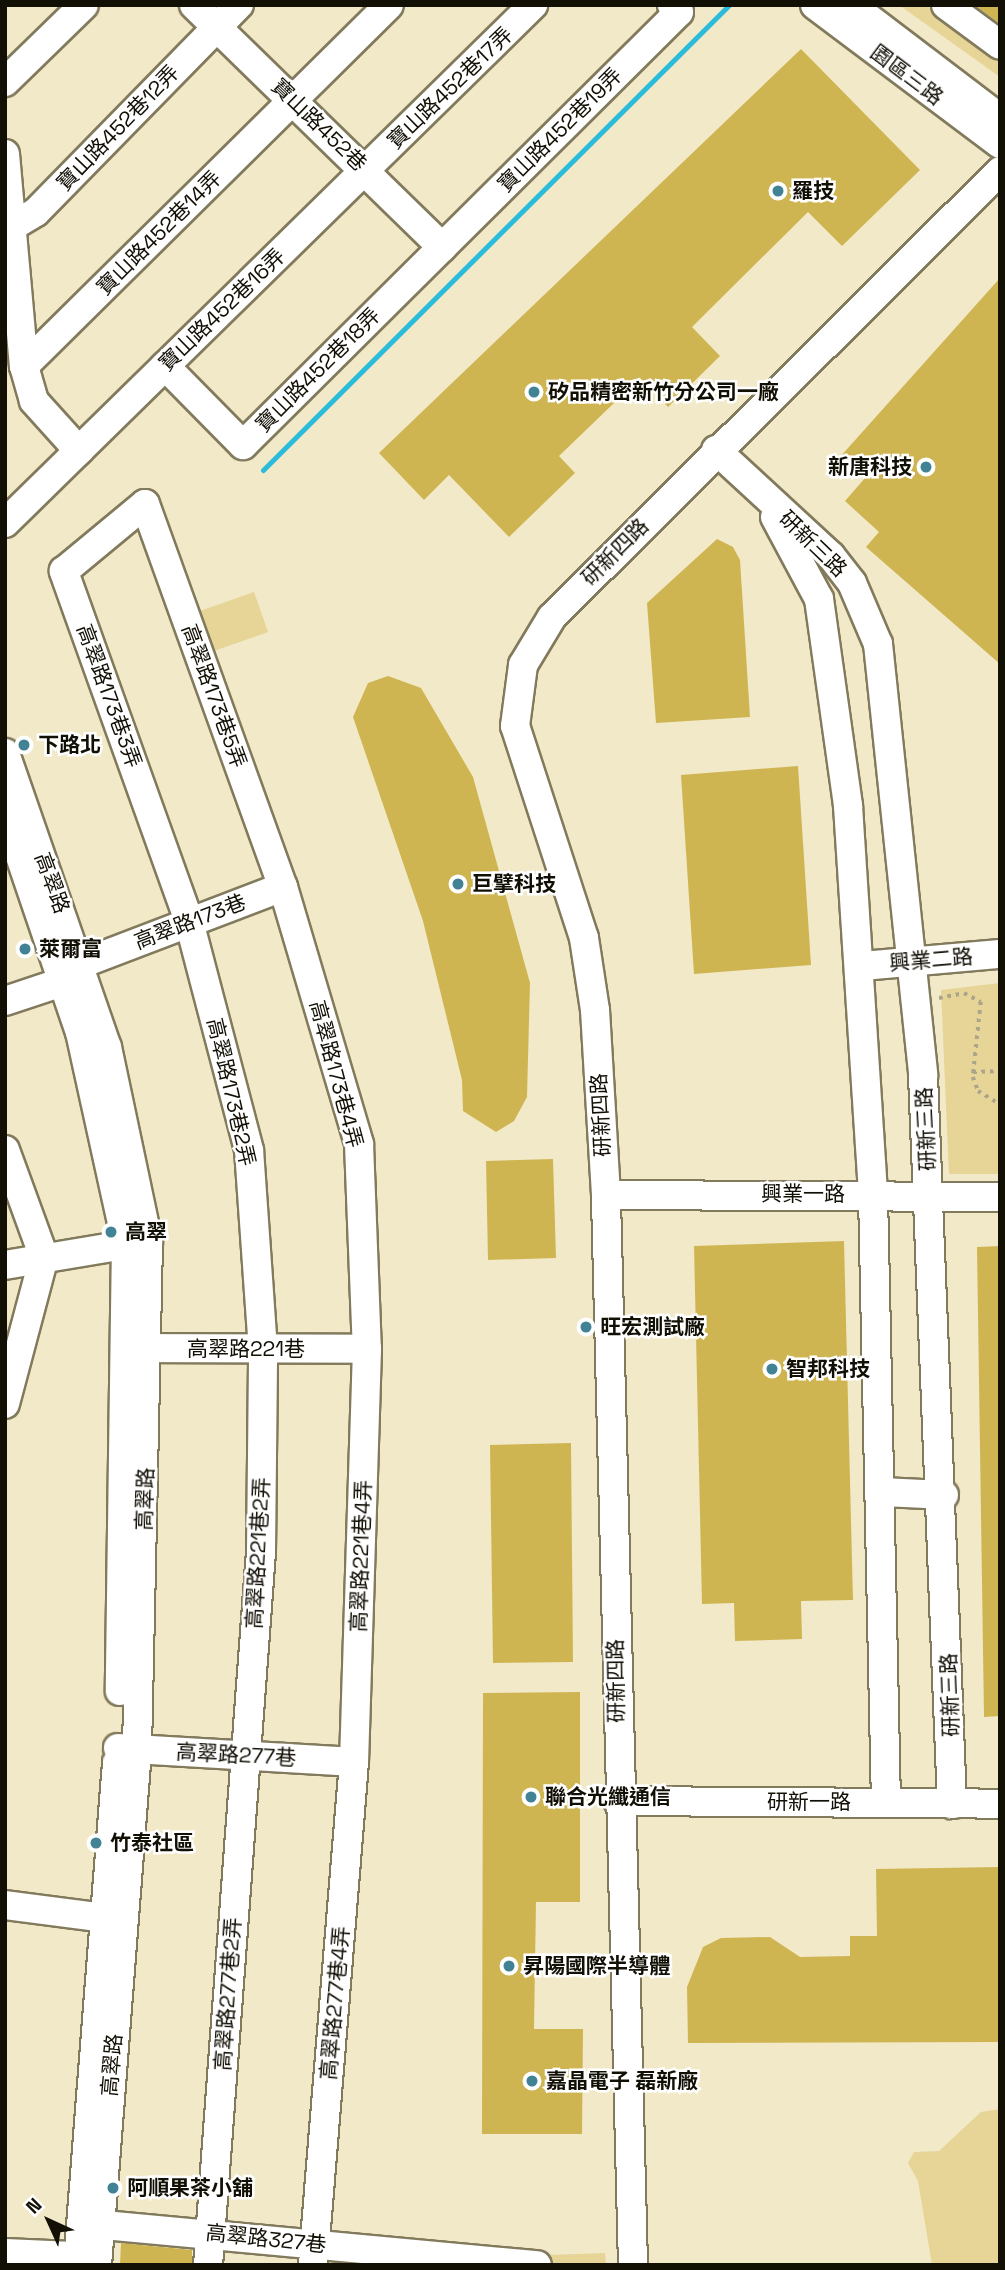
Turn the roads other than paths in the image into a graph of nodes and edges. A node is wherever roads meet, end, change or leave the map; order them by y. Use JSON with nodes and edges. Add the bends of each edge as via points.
{"nodes":[{"id":1,"x":84,"y":5,"type":"edge"},
{"id":2,"x":194,"y":5,"type":"edge"},
{"id":3,"x":239,"y":5,"type":"edge"},
{"id":4,"x":389,"y":5,"type":"edge"},
{"id":5,"x":534,"y":5,"type":"edge"},
{"id":6,"x":815,"y":5,"type":"edge"},
{"id":7,"x":851,"y":5,"type":"edge"},
{"id":8,"x":946,"y":5,"type":"edge"},
{"id":9,"x":676,"y":9,"type":"edge"},
{"id":10,"x":217,"y":28,"type":"junction"},
{"id":11,"x":1000,"y":44,"type":"edge"},
{"id":12,"x":5,"y":82,"type":"edge"},
{"id":13,"x":294,"y":99,"type":"junction"},
{"id":14,"x":1000,"y":118,"type":"edge"},
{"id":15,"x":1000,"y":144,"type":"edge"},
{"id":16,"x":5,"y":154,"type":"edge"},
{"id":17,"x":366,"y":170,"type":"junction"},
{"id":18,"x":1000,"y":171,"type":"edge"},
{"id":19,"x":16,"y":224,"type":"junction"},
{"id":20,"x":442,"y":247,"type":"junction"},
{"id":21,"x":23,"y":366,"type":"junction"},
{"id":22,"x":165,"y":366,"type":"junction"},
{"id":23,"x":716,"y":450,"type":"junction"},
{"id":24,"x":79,"y":451,"type":"junction"},
{"id":25,"x":764,"y":499,"type":"junction"},
{"id":26,"x":145,"y":504,"type":"joint"},
{"id":27,"x":5,"y":523,"type":"edge"},
{"id":28,"x":5,"y":754,"type":"edge"},
{"id":29,"x":5,"y":812,"type":"edge"},
{"id":30,"x":283,"y":887,"type":"junction"},
{"id":31,"x":189,"y":920,"type":"junction"},
{"id":32,"x":1000,"y":954,"type":"edge"},
{"id":33,"x":915,"y":960,"type":"junction"},
{"id":34,"x":862,"y":966,"type":"junction"},
{"id":35,"x":73,"y":973,"type":"junction"},
{"id":36,"x":5,"y":1001,"type":"edge"},
{"id":37,"x":5,"y":1150,"type":"edge"},
{"id":38,"x":873,"y":1194,"type":"junction"},
{"id":39,"x":606,"y":1195,"type":"junction"},
{"id":40,"x":930,"y":1195,"type":"junction"},
{"id":41,"x":1000,"y":1197,"type":"edge"},
{"id":42,"x":137,"y":1242,"type":"junction"},
{"id":43,"x":44,"y":1257,"type":"junction"},
{"id":44,"x":5,"y":1265,"type":"edge"},
{"id":45,"x":138,"y":1348,"type":"junction"},
{"id":46,"x":367,"y":1349,"type":"junction"},
{"id":47,"x":263,"y":1350,"type":"junction"},
{"id":48,"x":5,"y":1404,"type":"edge"},
{"id":49,"x":881,"y":1492,"type":"junction"},
{"id":50,"x":944,"y":1495,"type":"junction"},
{"id":51,"x":128,"y":1749,"type":"junction"},
{"id":52,"x":246,"y":1755,"type":"junction"},
{"id":53,"x":355,"y":1762,"type":"junction"},
{"id":54,"x":618,"y":1801,"type":"junction"},
{"id":55,"x":886,"y":1802,"type":"junction"},
{"id":56,"x":953,"y":1804,"type":"junction"},
{"id":57,"x":1000,"y":1804,"type":"edge"},
{"id":58,"x":5,"y":1905,"type":"edge"},
{"id":59,"x":113,"y":1920,"type":"junction"},
{"id":60,"x":89,"y":2223,"type":"junction"},
{"id":61,"x":211,"y":2234,"type":"junction"},
{"id":62,"x":5,"y":2253,"type":"edge"},
{"id":63,"x":314,"y":2254,"type":"edge"},
{"id":64,"x":88,"y":2260,"type":"edge"},
{"id":65,"x":428,"y":2260,"type":"edge"},
{"id":66,"x":537,"y":2263,"type":"edge"},
{"id":67,"x":208,"y":2265,"type":"edge"},
{"id":68,"x":633,"y":2265,"type":"edge"}],
"edges":[{"from":1,"to":12,"type":"street"},
{"from":2,"to":10,"type":"street","name":"寶山路452巷"},
{"from":3,"to":10,"type":"street","name":"寶山路452巷12弄"},
{"from":4,"to":13,"type":"street","name":"寶山路452巷14弄"},
{"from":5,"to":17,"type":"street","name":"寶山路452巷17弄"},
{"from":6,"to":15,"type":"street","name":"園區三路"},
{"from":7,"to":14,"type":"street","name":"園區三路"},
{"from":8,"to":11,"type":"street"},
{"from":9,"to":20,"type":"street","name":"寶山路452巷19弄"},
{"from":10,"to":13,"type":"street","name":"寶山路452巷"},
{"from":10,"to":19,"type":"street","name":"寶山路452巷12弄","via":[[36,212]]},
{"from":13,"to":17,"type":"street","name":"寶山路452巷"},
{"from":13,"to":21,"type":"street","name":"寶山路452巷14弄"},
{"from":16,"to":19,"type":"street"},
{"from":17,"to":20,"type":"street","name":"寶山路452巷"},
{"from":17,"to":22,"type":"street","name":"寶山路452巷16弄"},
{"from":18,"to":23,"type":"street","name":"研新四路"},
{"from":19,"to":21,"type":"street"},
{"from":20,"to":22,"type":"street","name":"寶山路452巷18弄","via":[[243,445]]},
{"from":21,"to":24,"type":"street","via":[[34,401]]},
{"from":22,"to":24,"type":"street","name":"寶山路452巷16弄"},
{"from":23,"to":25,"type":"street","name":"研新三路"},
{"from":23,"to":39,"type":"street","name":"研新四路","via":[[552,617],[523,665],[514,726],[584,938]]},
{"from":24,"to":27,"type":"street","name":"寶山路452巷16弄"},
{"from":25,"to":33,"type":"street","name":"研新三路","via":[[803,529],[852,583],[878,644]]},
{"from":25,"to":34,"type":"street","name":"研新三路","via":[[819,599],[848,806]]},
{"from":26,"to":30,"type":"street","name":"高翠路173巷5弄"},
{"from":26,"to":31,"type":"street","name":"高翠路173巷3弄","via":[[64,571]]},
{"from":28,"to":35,"type":"street","name":"高翠路"},
{"from":29,"to":35,"type":"street","name":"高翠路"},
{"from":30,"to":31,"type":"street","name":"高翠路173巷"},
{"from":30,"to":46,"type":"street","name":"高翠路173巷4弄","via":[[359,1144]]},
{"from":31,"to":35,"type":"street","name":"高翠路173巷"},
{"from":31,"to":47,"type":"street","name":"高翠路173巷2弄","via":[[249,1150]]},
{"from":32,"to":33,"type":"street","name":"興業二路"},
{"from":33,"to":34,"type":"street","name":"興業二路"},
{"from":33,"to":40,"type":"street","name":"研新三路"},
{"from":34,"to":38,"type":"street","name":"研新三路"},
{"from":35,"to":36,"type":"street","name":"高翠路173巷"},
{"from":35,"to":42,"type":"street","name":"高翠路","via":[[112,1154]]},
{"from":37,"to":43,"type":"street"},
{"from":38,"to":39,"type":"street","name":"興業一路"},
{"from":38,"to":40,"type":"street","name":"興業一路"},
{"from":38,"to":49,"type":"street","name":"研新三路","via":[[872,1337]]},
{"from":39,"to":54,"type":"street","name":"研新四路"},
{"from":40,"to":41,"type":"street","name":"興業一路"},
{"from":40,"to":50,"type":"street","name":"研新三路"},
{"from":42,"to":43,"type":"street"},
{"from":42,"to":45,"type":"street","name":"高翠路"},
{"from":43,"to":44,"type":"street"},
{"from":43,"to":48,"type":"street"},
{"from":45,"to":47,"type":"street","name":"高翠路221巷"},
{"from":45,"to":51,"type":"street","name":"高翠路"},
{"from":46,"to":47,"type":"street","name":"高翠路221巷"},
{"from":46,"to":53,"type":"street","name":"高翠路221巷4弄"},
{"from":47,"to":52,"type":"street","name":"高翠路221巷2弄","via":[[261,1552]]},
{"from":49,"to":50,"type":"street"},
{"from":49,"to":55,"type":"street","name":"研新三路"},
{"from":50,"to":56,"type":"street","name":"研新三路"},
{"from":51,"to":52,"type":"street","name":"高翠路277巷"},
{"from":51,"to":59,"type":"street","name":"高翠路"},
{"from":52,"to":53,"type":"street","name":"高翠路277巷"},
{"from":52,"to":61,"type":"street","name":"高翠路277巷2弄"},
{"from":53,"to":63,"type":"street","name":"高翠路277巷4弄"},
{"from":54,"to":55,"type":"street","name":"研新一路"},
{"from":54,"to":68,"type":"street","name":"研新四路"},
{"from":55,"to":56,"type":"street","name":"研新一路"},
{"from":56,"to":57,"type":"street","name":"研新一路"},
{"from":58,"to":59,"type":"street"},
{"from":59,"to":60,"type":"street","name":"高翠路"},
{"from":60,"to":61,"type":"street","name":"高翠路327巷"},
{"from":60,"to":64,"type":"street","name":"高翠路"},
{"from":61,"to":63,"type":"street","name":"高翠路327巷"},
{"from":61,"to":67,"type":"street","name":"高翠路277巷2弄"},
{"from":62,"to":64,"type":"street"},
{"from":63,"to":65,"type":"street","name":"高翠路327巷"},
{"from":65,"to":66,"type":"street","name":"高翠路327巷"}]}
